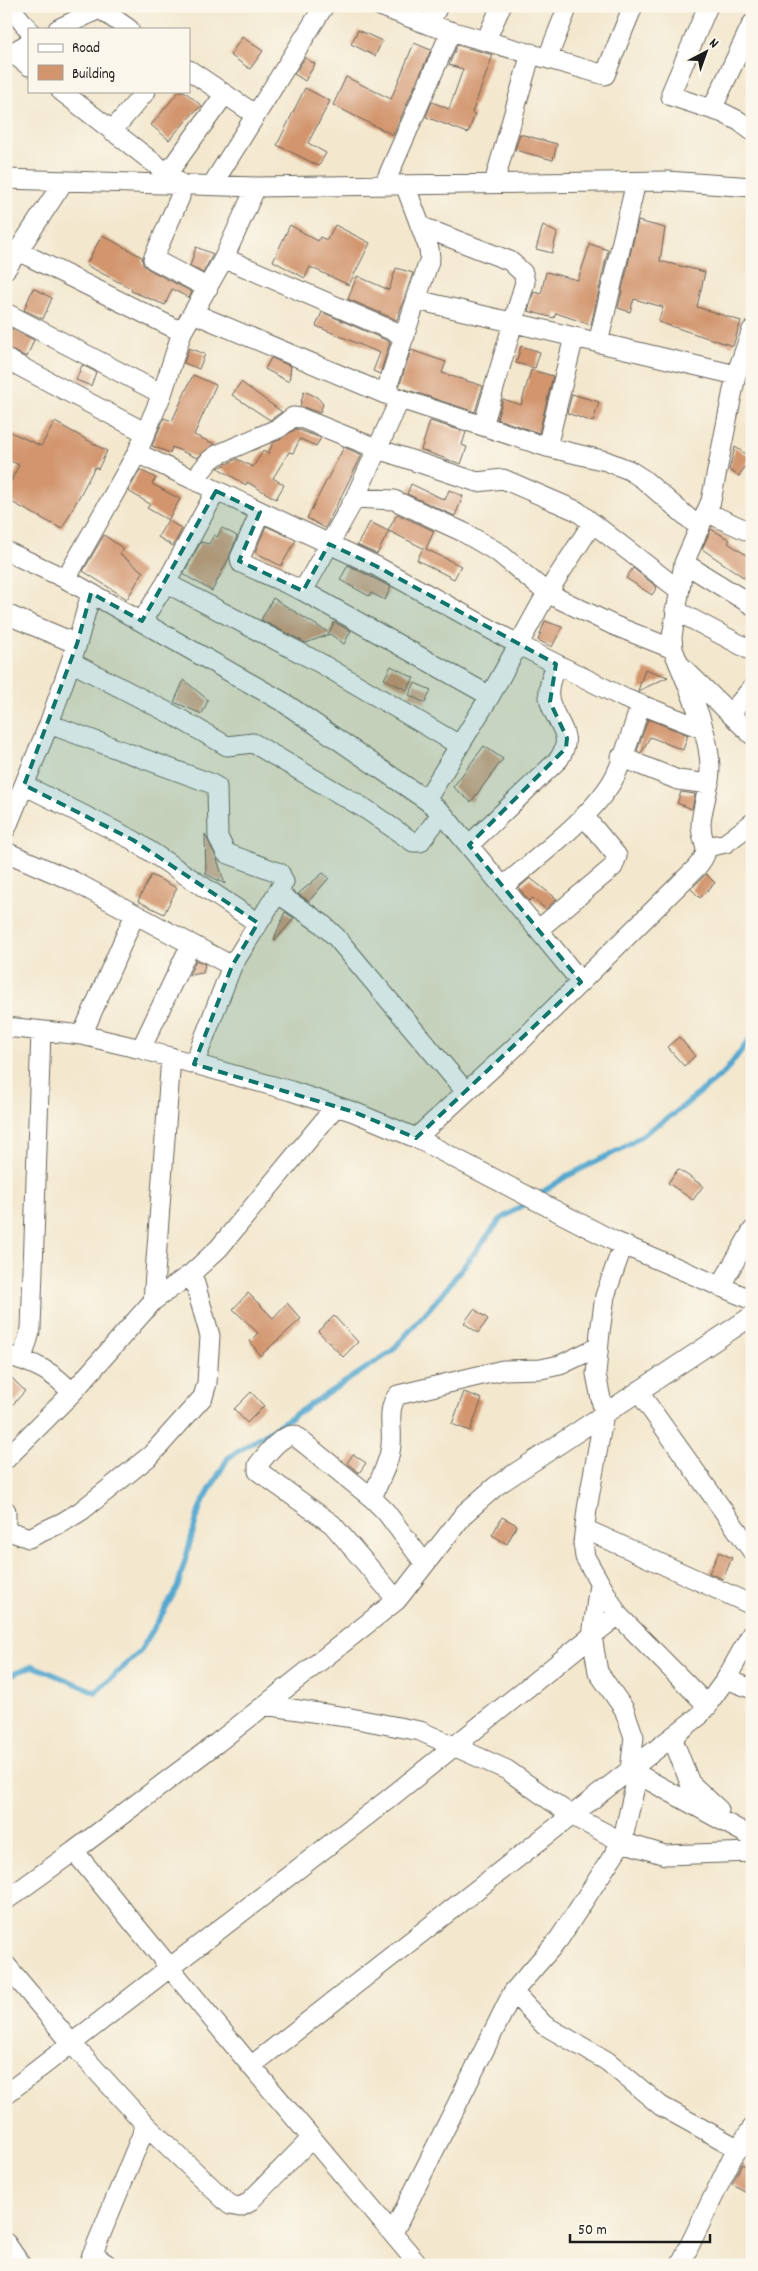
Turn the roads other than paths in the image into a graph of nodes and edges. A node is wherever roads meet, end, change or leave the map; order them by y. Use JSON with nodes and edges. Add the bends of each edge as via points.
{"nodes":[{"id":1,"x":9,"y":6,"type":"edge"},
{"id":2,"x":324,"y":6,"type":"edge"},
{"id":3,"x":380,"y":6,"type":"edge"},
{"id":4,"x":438,"y":6,"type":"edge"},
{"id":5,"x":501,"y":6,"type":"edge"},
{"id":6,"x":568,"y":6,"type":"edge"},
{"id":7,"x":633,"y":6,"type":"edge"},
{"id":8,"x":707,"y":7,"type":"edge"},
{"id":9,"x":94,"y":9,"type":"edge"},
{"id":10,"x":429,"y":25,"type":"junction"},
{"id":11,"x":60,"y":28,"type":"edge"},
{"id":12,"x":126,"y":28,"type":"edge"},
{"id":13,"x":28,"y":29,"type":"edge"},
{"id":14,"x":451,"y":31,"type":"junction"},
{"id":15,"x":750,"y":33,"type":"edge"},
{"id":16,"x":486,"y":40,"type":"junction"},
{"id":17,"x":28,"y":44,"type":"edge"},
{"id":18,"x":9,"y":54,"type":"edge"},
{"id":19,"x":539,"y":55,"type":"junction"},
{"id":20,"x":28,"y":65,"type":"edge"},
{"id":21,"x":190,"y":71,"type":"edge"},
{"id":22,"x":62,"y":92,"type":"edge"},
{"id":23,"x":145,"y":92,"type":"edge"},
{"id":24,"x":225,"y":94,"type":"junction"},
{"id":25,"x":712,"y":110,"type":"junction"},
{"id":26,"x":256,"y":115,"type":"junction"},
{"id":27,"x":112,"y":131,"type":"junction"},
{"id":28,"x":752,"y":132,"type":"edge"},
{"id":29,"x":6,"y":179,"type":"edge"},
{"id":30,"x":174,"y":179,"type":"junction"},
{"id":31,"x":64,"y":181,"type":"junction"},
{"id":32,"x":636,"y":182,"type":"junction"},
{"id":33,"x":494,"y":184,"type":"junction"},
{"id":34,"x":212,"y":185,"type":"junction"},
{"id":35,"x":384,"y":185,"type":"junction"},
{"id":36,"x":405,"y":185,"type":"junction"},
{"id":37,"x":256,"y":187,"type":"junction"},
{"id":38,"x":752,"y":187,"type":"edge"},
{"id":39,"x":420,"y":226,"type":"junction"},
{"id":40,"x":18,"y":251,"type":"junction"},
{"id":41,"x":224,"y":258,"type":"junction"},
{"id":42,"x":6,"y":269,"type":"edge"},
{"id":43,"x":208,"y":288,"type":"junction"},
{"id":44,"x":417,"y":300,"type":"junction"},
{"id":45,"x":6,"y":313,"type":"edge"},
{"id":46,"x":193,"y":313,"type":"junction"},
{"id":47,"x":513,"y":323,"type":"junction"},
{"id":48,"x":752,"y":330,"type":"edge"},
{"id":49,"x":182,"y":332,"type":"junction"},
{"id":50,"x":405,"y":336,"type":"junction"},
{"id":51,"x":574,"y":338,"type":"junction"},
{"id":52,"x":598,"y":343,"type":"junction"},
{"id":53,"x":6,"y":360,"type":"edge"},
{"id":54,"x":736,"y":375,"type":"junction"},
{"id":55,"x":162,"y":394,"type":"junction"},
{"id":56,"x":393,"y":397,"type":"junction"},
{"id":57,"x":483,"y":426,"type":"junction"},
{"id":58,"x":146,"y":433,"type":"junction"},
{"id":59,"x":547,"y":447,"type":"junction"},
{"id":60,"x":378,"y":448,"type":"junction"},
{"id":61,"x":137,"y":453,"type":"junction"},
{"id":62,"x":194,"y":480,"type":"junction"},
{"id":63,"x":216,"y":491,"type":"junction"},
{"id":64,"x":355,"y":498,"type":"junction"},
{"id":65,"x":260,"y":512,"type":"junction"},
{"id":66,"x":703,"y":520,"type":"junction"},
{"id":67,"x":592,"y":524,"type":"junction"},
{"id":68,"x":752,"y":533,"type":"edge"},
{"id":69,"x":329,"y":544,"type":"junction"},
{"id":70,"x":6,"y":551,"type":"edge"},
{"id":71,"x":684,"y":564,"type":"junction"},
{"id":72,"x":66,"y":579,"type":"junction"},
{"id":73,"x":166,"y":583,"type":"junction"},
{"id":74,"x":679,"y":590,"type":"junction"},
{"id":75,"x":303,"y":591,"type":"junction"},
{"id":76,"x":91,"y":593,"type":"junction"},
{"id":77,"x":547,"y":594,"type":"junction"},
{"id":78,"x":752,"y":605,"type":"edge"},
{"id":79,"x":675,"y":610,"type":"junction"},
{"id":80,"x":6,"y":614,"type":"edge"},
{"id":81,"x":142,"y":622,"type":"junction"},
{"id":82,"x":77,"y":644,"type":"junction"},
{"id":83,"x":519,"y":645,"type":"junction"},
{"id":84,"x":752,"y":651,"type":"edge"},
{"id":85,"x":676,"y":657,"type":"junction"},
{"id":86,"x":71,"y":662,"type":"junction"},
{"id":87,"x":556,"y":664,"type":"junction"},
{"id":88,"x":752,"y":688,"type":"edge"},
{"id":89,"x":490,"y":696,"type":"junction"},
{"id":90,"x":641,"y":704,"type":"junction"},
{"id":91,"x":731,"y":713,"type":"junction"},
{"id":92,"x":49,"y":724,"type":"junction"},
{"id":93,"x":703,"y":729,"type":"junction"},
{"id":94,"x":752,"y":735,"type":"edge"},
{"id":95,"x":459,"y":745,"type":"junction"},
{"id":96,"x":621,"y":757,"type":"junction"},
{"id":97,"x":709,"y":784,"type":"junction"},
{"id":98,"x":24,"y":785,"type":"junction"},
{"id":99,"x":426,"y":800,"type":"junction"},
{"id":100,"x":10,"y":807,"type":"edge"},
{"id":101,"x":442,"y":813,"type":"junction"},
{"id":102,"x":584,"y":816,"type":"junction"},
{"id":103,"x":752,"y":823,"type":"edge"},
{"id":104,"x":6,"y":829,"type":"edge"},
{"id":105,"x":469,"y":845,"type":"junction"},
{"id":106,"x":707,"y":847,"type":"junction"},
{"id":107,"x":6,"y":852,"type":"edge"},
{"id":108,"x":504,"y":886,"type":"junction"},
{"id":109,"x":276,"y":893,"type":"junction"},
{"id":110,"x":135,"y":914,"type":"junction"},
{"id":111,"x":258,"y":923,"type":"junction"},
{"id":112,"x":539,"y":929,"type":"junction"},
{"id":113,"x":191,"y":944,"type":"junction"},
{"id":114,"x":232,"y":966,"type":"junction"},
{"id":115,"x":581,"y":982,"type":"junction"},
{"id":116,"x":6,"y":1027,"type":"edge"},
{"id":117,"x":41,"y":1031,"type":"junction"},
{"id":118,"x":82,"y":1035,"type":"junction"},
{"id":119,"x":141,"y":1049,"type":"junction"},
{"id":120,"x":171,"y":1057,"type":"junction"},
{"id":121,"x":194,"y":1064,"type":"junction"},
{"id":122,"x":466,"y":1092,"type":"junction"},
{"id":123,"x":336,"y":1106,"type":"junction"},
{"id":124,"x":416,"y":1138,"type":"junction"},
{"id":125,"x":752,"y":1231,"type":"edge"},
{"id":126,"x":622,"y":1245,"type":"junction"},
{"id":127,"x":192,"y":1273,"type":"junction"},
{"id":128,"x":720,"y":1287,"type":"junction"},
{"id":129,"x":752,"y":1300,"type":"edge"},
{"id":130,"x":153,"y":1301,"type":"junction"},
{"id":131,"x":752,"y":1316,"type":"edge"},
{"id":132,"x":598,"y":1347,"type":"junction"},
{"id":133,"x":14,"y":1357,"type":"edge"},
{"id":134,"x":638,"y":1392,"type":"junction"},
{"id":135,"x":72,"y":1394,"type":"junction"},
{"id":136,"x":604,"y":1414,"type":"junction"},
{"id":137,"x":6,"y":1458,"type":"edge"},
{"id":138,"x":372,"y":1498,"type":"junction"},
{"id":139,"x":6,"y":1511,"type":"edge"},
{"id":140,"x":6,"y":1522,"type":"edge"},
{"id":141,"x":585,"y":1529,"type":"junction"},
{"id":142,"x":6,"y":1530,"type":"edge"},
{"id":143,"x":752,"y":1551,"type":"edge"},
{"id":144,"x":425,"y":1564,"type":"junction"},
{"id":145,"x":600,"y":1584,"type":"junction"},
{"id":146,"x":397,"y":1600,"type":"junction"},
{"id":147,"x":752,"y":1605,"type":"edge"},
{"id":148,"x":618,"y":1615,"type":"junction"},
{"id":149,"x":752,"y":1633,"type":"edge"},
{"id":150,"x":592,"y":1636,"type":"junction"},
{"id":151,"x":726,"y":1679,"type":"junction"},
{"id":152,"x":752,"y":1689,"type":"edge"},
{"id":153,"x":265,"y":1705,"type":"junction"},
{"id":154,"x":708,"y":1706,"type":"junction"},
{"id":155,"x":672,"y":1737,"type":"junction"},
{"id":156,"x":455,"y":1746,"type":"junction"},
{"id":157,"x":630,"y":1770,"type":"junction"},
{"id":158,"x":571,"y":1815,"type":"junction"},
{"id":159,"x":745,"y":1833,"type":"edge"},
{"id":160,"x":622,"y":1842,"type":"junction"},
{"id":161,"x":74,"y":1851,"type":"junction"},
{"id":162,"x":752,"y":1852,"type":"edge"},
{"id":163,"x":6,"y":1900,"type":"edge"},
{"id":164,"x":6,"y":1965,"type":"edge"},
{"id":165,"x":170,"y":1969,"type":"junction"},
{"id":166,"x":514,"y":1992,"type":"junction"},
{"id":167,"x":73,"y":2045,"type":"junction"},
{"id":168,"x":250,"y":2066,"type":"junction"},
{"id":169,"x":6,"y":2094,"type":"edge"},
{"id":170,"x":146,"y":2125,"type":"junction"},
{"id":171,"x":752,"y":2128,"type":"edge"},
{"id":172,"x":312,"y":2138,"type":"junction"},
{"id":173,"x":739,"y":2149,"type":"junction"},
{"id":174,"x":393,"y":2233,"type":"junction"},
{"id":175,"x":6,"y":2244,"type":"edge"},
{"id":176,"x":90,"y":2260,"type":"edge"},
{"id":177,"x":21,"y":2265,"type":"edge"},
{"id":178,"x":108,"y":2265,"type":"edge"},
{"id":179,"x":420,"y":2265,"type":"edge"},
{"id":180,"x":680,"y":2265,"type":"edge"}],
"edges":[{"from":1,"to":13,"type":"street"},
{"from":2,"to":26,"type":"street"},
{"from":3,"to":10,"type":"street"},
{"from":4,"to":10,"type":"street"},
{"from":5,"to":16,"type":"street"},
{"from":6,"to":19,"type":"street"},
{"from":7,"to":19,"type":"street","via":[[606,74]]},
{"from":8,"to":25,"type":"street","via":[[670,93],[674,98]]},
{"from":9,"to":11,"type":"street"},
{"from":9,"to":12,"type":"street"},
{"from":10,"to":14,"type":"street"},
{"from":14,"to":16,"type":"street"},
{"from":14,"to":35,"type":"street"},
{"from":15,"to":25,"type":"street"},
{"from":16,"to":19,"type":"street"},
{"from":17,"to":18,"type":"street"},
{"from":18,"to":20,"type":"street"},
{"from":19,"to":33,"type":"street"},
{"from":21,"to":24,"type":"street"},
{"from":22,"to":27,"type":"street"},
{"from":23,"to":27,"type":"street"},
{"from":24,"to":26,"type":"street"},
{"from":24,"to":30,"type":"street"},
{"from":25,"to":28,"type":"street","via":[[739,121]]},
{"from":26,"to":34,"type":"street"},
{"from":27,"to":30,"type":"street"},
{"from":29,"to":31,"type":"street"},
{"from":30,"to":31,"type":"street"},
{"from":30,"to":34,"type":"street"},
{"from":30,"to":43,"type":"street","via":[[180,197],[152,259]]},
{"from":31,"to":40,"type":"street"},
{"from":32,"to":33,"type":"street"},
{"from":32,"to":38,"type":"street","via":[[698,182]]},
{"from":32,"to":52,"type":"street"},
{"from":33,"to":36,"type":"street"},
{"from":34,"to":37,"type":"street"},
{"from":35,"to":36,"type":"street"},
{"from":35,"to":37,"type":"street"},
{"from":36,"to":39,"type":"street"},
{"from":37,"to":41,"type":"street"},
{"from":39,"to":44,"type":"street","via":[[430,258]]},
{"from":39,"to":47,"type":"street","via":[[510,261],[517,267],[525,282]]},
{"from":40,"to":42,"type":"street"},
{"from":40,"to":49,"type":"street"},
{"from":41,"to":43,"type":"street"},
{"from":41,"to":50,"type":"street"},
{"from":43,"to":46,"type":"street"},
{"from":44,"to":47,"type":"street"},
{"from":44,"to":50,"type":"street"},
{"from":45,"to":55,"type":"street"},
{"from":46,"to":49,"type":"street"},
{"from":46,"to":56,"type":"street"},
{"from":47,"to":51,"type":"street"},
{"from":47,"to":57,"type":"street"},
{"from":48,"to":54,"type":"street"},
{"from":49,"to":55,"type":"street"},
{"from":50,"to":56,"type":"street"},
{"from":51,"to":52,"type":"street"},
{"from":51,"to":59,"type":"street"},
{"from":52,"to":54,"type":"street"},
{"from":53,"to":58,"type":"street"},
{"from":54,"to":66,"type":"street","via":[[715,486]]},
{"from":55,"to":58,"type":"street"},
{"from":56,"to":57,"type":"street"},
{"from":56,"to":60,"type":"street"},
{"from":57,"to":59,"type":"street"},
{"from":58,"to":61,"type":"street"},
{"from":59,"to":66,"type":"street","via":[[629,470]]},
{"from":60,"to":62,"type":"street","via":[[294,417],[279,428],[217,455]]},
{"from":60,"to":64,"type":"street"},
{"from":60,"to":67,"type":"street","via":[[477,482],[503,479],[577,511]]},
{"from":61,"to":62,"type":"street"},
{"from":61,"to":72,"type":"street"},
{"from":62,"to":63,"type":"street"},
{"from":63,"to":65,"type":"street"},
{"from":63,"to":73,"type":"street"},
{"from":64,"to":69,"type":"street"},
{"from":64,"to":77,"type":"street","via":[[394,500],[463,532],[500,553]]},
{"from":65,"to":69,"type":"street"},
{"from":65,"to":75,"type":"street","via":[[240,560]]},
{"from":66,"to":68,"type":"street"},
{"from":66,"to":71,"type":"street"},
{"from":67,"to":74,"type":"street"},
{"from":67,"to":77,"type":"street"},
{"from":69,"to":75,"type":"street"},
{"from":69,"to":83,"type":"street","via":[[376,566]]},
{"from":70,"to":72,"type":"street"},
{"from":71,"to":74,"type":"street"},
{"from":71,"to":78,"type":"street"},
{"from":72,"to":76,"type":"street"},
{"from":73,"to":81,"type":"street"},
{"from":73,"to":95,"type":"street","via":[[320,663]]},
{"from":74,"to":79,"type":"street"},
{"from":75,"to":89,"type":"street"},
{"from":76,"to":81,"type":"street"},
{"from":76,"to":82,"type":"street"},
{"from":77,"to":83,"type":"street"},
{"from":77,"to":85,"type":"street"},
{"from":79,"to":84,"type":"street"},
{"from":79,"to":85,"type":"street","via":[[672,637]]},
{"from":80,"to":82,"type":"street"},
{"from":81,"to":99,"type":"street","via":[[283,702]]},
{"from":82,"to":86,"type":"street"},
{"from":83,"to":87,"type":"street"},
{"from":83,"to":89,"type":"street"},
{"from":85,"to":91,"type":"street"},
{"from":85,"to":93,"type":"street"},
{"from":86,"to":92,"type":"street"},
{"from":86,"to":101,"type":"street","via":[[227,746],[253,743],[367,810],[414,842],[420,842]]},
{"from":87,"to":90,"type":"street"},
{"from":87,"to":105,"type":"street","via":[[549,690],[550,702],[567,738],[566,748],[560,759]]},
{"from":88,"to":91,"type":"street"},
{"from":89,"to":95,"type":"street"},
{"from":90,"to":93,"type":"street"},
{"from":90,"to":96,"type":"street"},
{"from":91,"to":94,"type":"street"},
{"from":92,"to":98,"type":"street"},
{"from":92,"to":109,"type":"street","via":[[217,788],[220,845],[226,853],[280,872],[284,882]]},
{"from":93,"to":97,"type":"street","via":[[709,746]]},
{"from":95,"to":99,"type":"street"},
{"from":96,"to":97,"type":"street","via":[[678,780]]},
{"from":96,"to":102,"type":"street","via":[[614,779]]},
{"from":97,"to":106,"type":"street","via":[[701,827]]},
{"from":98,"to":100,"type":"street"},
{"from":98,"to":111,"type":"street","via":[[133,840]]},
{"from":99,"to":101,"type":"street"},
{"from":100,"to":104,"type":"street"},
{"from":101,"to":105,"type":"street"},
{"from":102,"to":108,"type":"street"},
{"from":102,"to":112,"type":"street","via":[[617,856],[616,862]]},
{"from":103,"to":106,"type":"street","via":[[726,843]]},
{"from":105,"to":108,"type":"street"},
{"from":106,"to":115,"type":"street","via":[[700,864]]},
{"from":107,"to":110,"type":"street","via":[[73,880]]},
{"from":108,"to":112,"type":"street"},
{"from":109,"to":111,"type":"street"},
{"from":109,"to":122,"type":"street","via":[[336,937]]},
{"from":110,"to":113,"type":"street"},
{"from":110,"to":118,"type":"street"},
{"from":111,"to":114,"type":"street"},
{"from":112,"to":115,"type":"street"},
{"from":113,"to":114,"type":"street"},
{"from":113,"to":119,"type":"street"},
{"from":114,"to":121,"type":"street"},
{"from":115,"to":122,"type":"street"},
{"from":116,"to":117,"type":"street"},
{"from":117,"to":118,"type":"street"},
{"from":117,"to":133,"type":"street","via":[[31,1328]]},
{"from":118,"to":119,"type":"street"},
{"from":119,"to":120,"type":"street"},
{"from":120,"to":121,"type":"street"},
{"from":120,"to":130,"type":"street"},
{"from":121,"to":123,"type":"street"},
{"from":122,"to":124,"type":"street"},
{"from":123,"to":124,"type":"street"},
{"from":123,"to":127,"type":"street","via":[[219,1248]]},
{"from":124,"to":126,"type":"street"},
{"from":125,"to":128,"type":"street"},
{"from":126,"to":128,"type":"street"},
{"from":126,"to":132,"type":"street","via":[[605,1296]]},
{"from":127,"to":130,"type":"street"},
{"from":127,"to":142,"type":"street","via":[[210,1336],[203,1397],[150,1455],[81,1511],[29,1538]]},
{"from":128,"to":129,"type":"street"},
{"from":130,"to":135,"type":"street"},
{"from":131,"to":134,"type":"street"},
{"from":132,"to":136,"type":"street","via":[[596,1374]]},
{"from":132,"to":138,"type":"street","via":[[560,1365],[503,1370],[398,1395],[392,1407],[391,1446]]},
{"from":133,"to":135,"type":"street","via":[[46,1369]]},
{"from":134,"to":136,"type":"street"},
{"from":134,"to":143,"type":"street"},
{"from":135,"to":137,"type":"street"},
{"from":136,"to":141,"type":"street"},
{"from":136,"to":144,"type":"street","via":[[496,1486],[465,1513]]},
{"from":138,"to":144,"type":"street"},
{"from":138,"to":146,"type":"street","via":[[294,1435],[288,1435],[258,1465],[258,1471],[332,1524]]},
{"from":139,"to":140,"type":"street"},
{"from":141,"to":145,"type":"street","via":[[584,1557]]},
{"from":141,"to":147,"type":"street"},
{"from":144,"to":146,"type":"street"},
{"from":145,"to":148,"type":"street"},
{"from":145,"to":150,"type":"street"},
{"from":146,"to":153,"type":"street"},
{"from":148,"to":150,"type":"street"},
{"from":148,"to":154,"type":"street"},
{"from":149,"to":151,"type":"street"},
{"from":150,"to":156,"type":"street"},
{"from":150,"to":157,"type":"street","via":[[598,1672],[624,1709],[634,1737]]},
{"from":151,"to":152,"type":"street"},
{"from":151,"to":154,"type":"street"},
{"from":153,"to":156,"type":"street","via":[[420,1731]]},
{"from":153,"to":161,"type":"street"},
{"from":154,"to":155,"type":"street"},
{"from":155,"to":157,"type":"street"},
{"from":155,"to":159,"type":"street","via":[[690,1783]]},
{"from":156,"to":158,"type":"street","via":[[507,1770]]},
{"from":156,"to":165,"type":"street"},
{"from":157,"to":158,"type":"street"},
{"from":157,"to":159,"type":"street"},
{"from":157,"to":160,"type":"street","via":[[636,1782]]},
{"from":158,"to":160,"type":"street"},
{"from":158,"to":168,"type":"street"},
{"from":160,"to":162,"type":"street","via":[[665,1855]]},
{"from":160,"to":166,"type":"street","via":[[559,1939]]},
{"from":161,"to":163,"type":"street"},
{"from":161,"to":165,"type":"street"},
{"from":164,"to":167,"type":"street"},
{"from":165,"to":167,"type":"street"},
{"from":165,"to":168,"type":"street"},
{"from":166,"to":173,"type":"street","via":[[544,2025],[607,2060],[661,2106]]},
{"from":166,"to":174,"type":"street"},
{"from":167,"to":169,"type":"street"},
{"from":167,"to":170,"type":"street"},
{"from":168,"to":172,"type":"street"},
{"from":170,"to":172,"type":"street","via":[[230,2205],[240,2208]]},
{"from":170,"to":176,"type":"street"},
{"from":171,"to":173,"type":"street"},
{"from":172,"to":174,"type":"street"},
{"from":173,"to":180,"type":"street"},
{"from":174,"to":179,"type":"street"},
{"from":175,"to":177,"type":"street"},
{"from":176,"to":178,"type":"street"}]}
